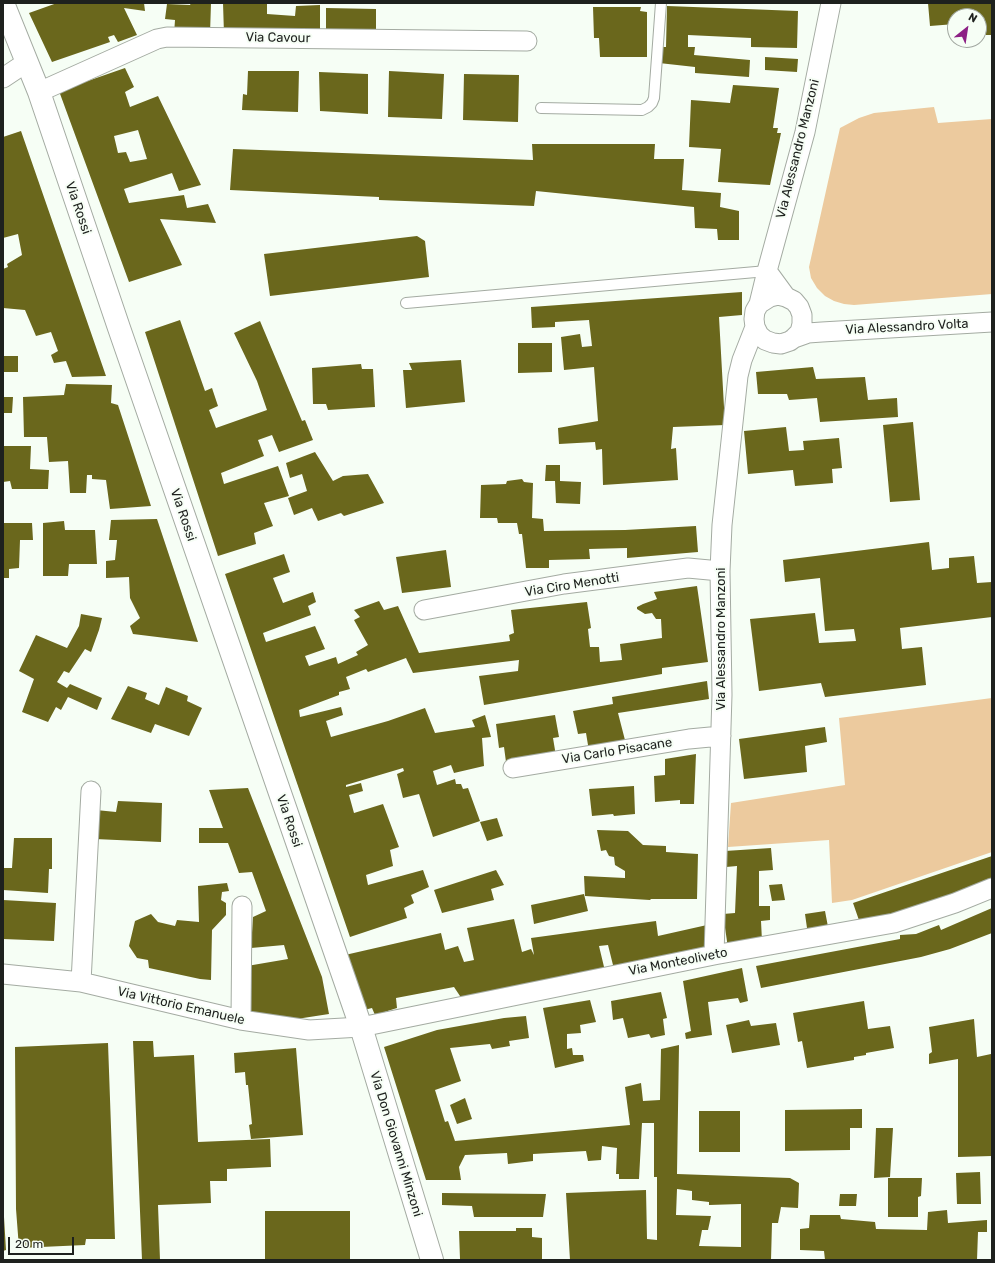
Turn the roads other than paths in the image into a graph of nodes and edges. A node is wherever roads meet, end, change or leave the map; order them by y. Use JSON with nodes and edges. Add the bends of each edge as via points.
{"nodes":[{"id":1,"x":3,"y":3,"type":"edge"},
{"id":2,"x":661,"y":3,"type":"edge"},
{"id":3,"x":831,"y":3,"type":"edge"},
{"id":4,"x":528,"y":41,"type":"dead end"},
{"id":5,"x":27,"y":62,"type":"junction"},
{"id":6,"x":3,"y":78,"type":"edge"},
{"id":7,"x":39,"y":92,"type":"junction"},
{"id":8,"x":541,"y":108,"type":"dead end"},
{"id":9,"x":767,"y":271,"type":"junction"},
{"id":10,"x":786,"y":297,"type":"junction"},
{"id":11,"x":406,"y":303,"type":"dead end"},
{"id":12,"x":760,"y":304,"type":"junction"},
{"id":13,"x":802,"y":315,"type":"junction"},
{"id":14,"x":992,"y":322,"type":"edge"},
{"id":15,"x":755,"y":327,"type":"junction"},
{"id":16,"x":822,"y":332,"type":"junction"},
{"id":17,"x":794,"y":338,"type":"junction"},
{"id":18,"x":720,"y":571,"type":"junction"},
{"id":19,"x":424,"y":610,"type":"dead end"},
{"id":20,"x":721,"y":736,"type":"junction"},
{"id":21,"x":512,"y":768,"type":"dead end"},
{"id":22,"x":91,"y":791,"type":"dead end"},
{"id":23,"x":992,"y":888,"type":"edge"},
{"id":24,"x":242,"y":906,"type":"dead end"},
{"id":25,"x":714,"y":955,"type":"junction"},
{"id":26,"x":3,"y":974,"type":"edge"},
{"id":27,"x":81,"y":982,"type":"junction"},
{"id":28,"x":241,"y":1020,"type":"junction"},
{"id":29,"x":361,"y":1027,"type":"junction"},
{"id":30,"x":432,"y":1260,"type":"edge"}],
"edges":[{"from":1,"to":5,"type":"street","name":"Via Rossi"},
{"from":2,"to":8,"type":"lane","via":[[654,98],[648,108]]},
{"from":3,"to":9,"type":"street","name":"Via Alessandro Manzoni","via":[[806,132]]},
{"from":4,"to":7,"type":"street","name":"Via Cavour","via":[[167,37],[157,39]]},
{"from":5,"to":6,"type":"street"},
{"from":5,"to":7,"type":"street","name":"Via Rossi"},
{"from":7,"to":29,"type":"street","name":"Via Rossi"},
{"from":9,"to":10,"type":"street"},
{"from":9,"to":11,"type":"lane"},
{"from":9,"to":12,"type":"street","name":"Via Alessandro Manzoni"},
{"from":10,"to":12,"type":"street","via":[[770,297]]},
{"from":10,"to":13,"type":"street","via":[[794,301]]},
{"from":12,"to":15,"type":"street","via":[[754,319]]},
{"from":13,"to":16,"type":"street"},
{"from":13,"to":17,"type":"street","via":[[800,332]]},
{"from":14,"to":16,"type":"street","name":"Via Alessandro Volta"},
{"from":15,"to":17,"type":"street","via":[[759,335],[773,343],[781,344]]},
{"from":15,"to":18,"type":"street","name":"Via Alessandro Manzoni","via":[[738,376],[722,525]]},
{"from":16,"to":17,"type":"street","name":"Via Alessandro Volta"},
{"from":18,"to":19,"type":"street","name":"Via Ciro Menotti","via":[[688,568],[564,584]]},
{"from":18,"to":20,"type":"street","name":"Via Alessandro Manzoni"},
{"from":20,"to":21,"type":"street","name":"Via Carlo Pisacane"},
{"from":20,"to":25,"type":"street","name":"Via Alessandro Manzoni"},
{"from":22,"to":27,"type":"street"},
{"from":23,"to":25,"type":"street","name":"Via Monteoliveto","via":[[955,904],[894,923]]},
{"from":24,"to":28,"type":"street"},
{"from":25,"to":29,"type":"street","name":"Via Monteoliveto"},
{"from":26,"to":27,"type":"street","name":"Via Vittorio Emanuele"},
{"from":27,"to":28,"type":"street","name":"Via Vittorio Emanuele"},
{"from":28,"to":29,"type":"street","name":"Via Vittorio Emanuele","via":[[309,1030]]},
{"from":29,"to":30,"type":"street","name":"Via Don Giovanni Minzoni"}]}
